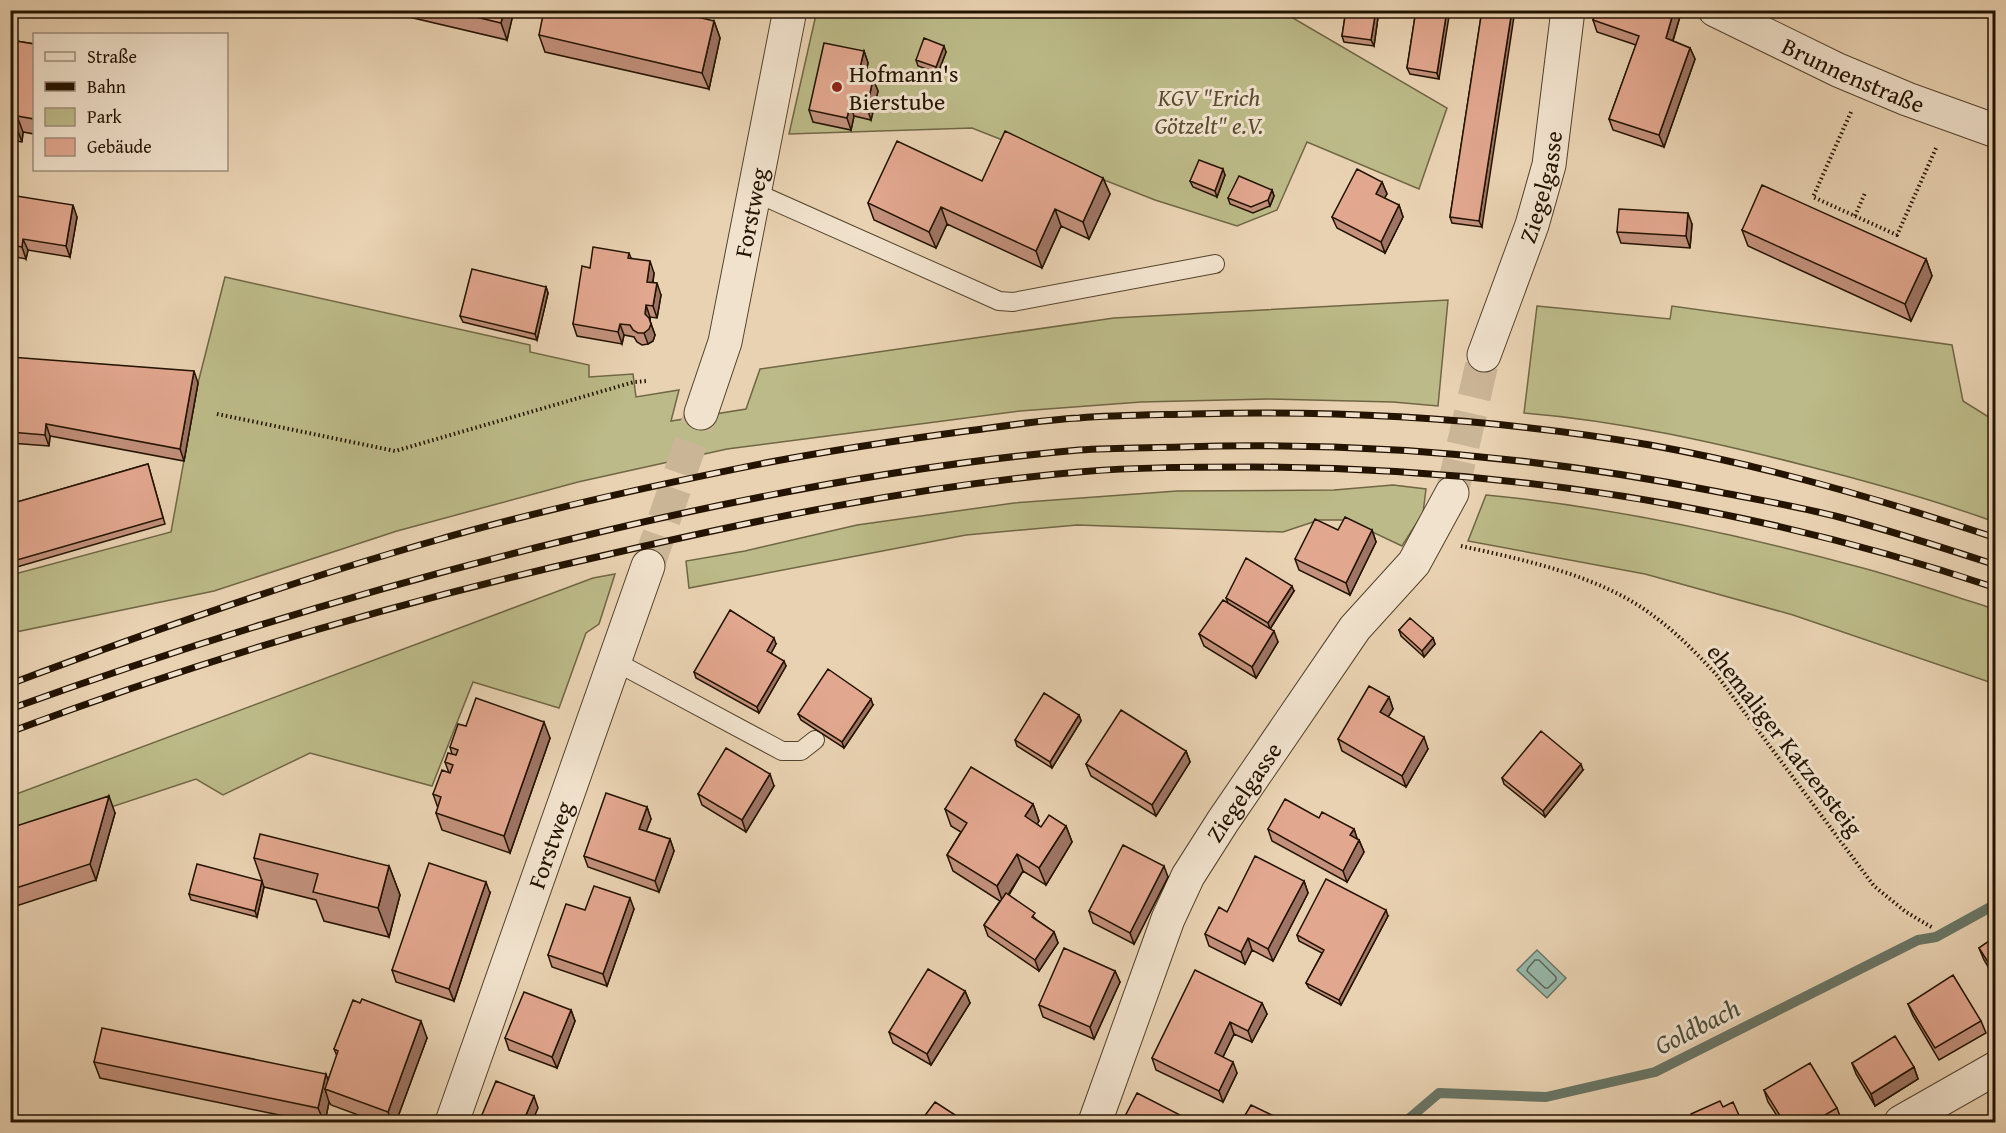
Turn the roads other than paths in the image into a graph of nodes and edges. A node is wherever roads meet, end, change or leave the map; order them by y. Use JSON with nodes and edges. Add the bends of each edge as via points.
{"nodes":[{"id":1,"x":790,"y":10,"type":"edge"},
{"id":2,"x":1568,"y":10,"type":"edge"},
{"id":3,"x":1715,"y":10,"type":"edge"},
{"id":4,"x":1995,"y":131,"type":"edge"},
{"id":5,"x":754,"y":192,"type":"junction"},
{"id":6,"x":1215,"y":264,"type":"dead end"},
{"id":7,"x":1484,"y":355,"type":"tunnel mouth"},
{"id":8,"x":701,"y":413,"type":"tunnel mouth"},
{"id":9,"x":1452,"y":493,"type":"tunnel mouth"},
{"id":10,"x":648,"y":566,"type":"tunnel mouth"},
{"id":11,"x":614,"y":661,"type":"junction"},
{"id":12,"x":814,"y":740,"type":"dead end"},
{"id":13,"x":1995,"y":1068,"type":"edge"},
{"id":14,"x":452,"y":1122,"type":"edge"},
{"id":15,"x":1095,"y":1122,"type":"edge"},
{"id":16,"x":1900,"y":1122,"type":"edge"}],
"edges":[{"from":1,"to":5,"type":"street","name":"Forstweg"},
{"from":2,"to":7,"type":"street","name":"Ziegelgasse","via":[[1549,165],[1532,225]]},
{"from":3,"to":4,"type":"street","name":"Brunnenstraße","via":[[1865,81]]},
{"from":5,"to":6,"type":"lane","via":[[999,301],[1013,302]]},
{"from":5,"to":8,"type":"street","name":"Forstweg","via":[[725,342]]},
{"from":9,"to":15,"type":"street","name":"Ziegelgasse","via":[[1414,563],[1355,628],[1188,876],[1168,919]]},
{"from":10,"to":11,"type":"street","name":"Forstweg"},
{"from":11,"to":12,"type":"lane","via":[[782,750],[801,751]]},
{"from":11,"to":14,"type":"street","name":"Forstweg"},
{"from":13,"to":16,"type":"street"}]}
